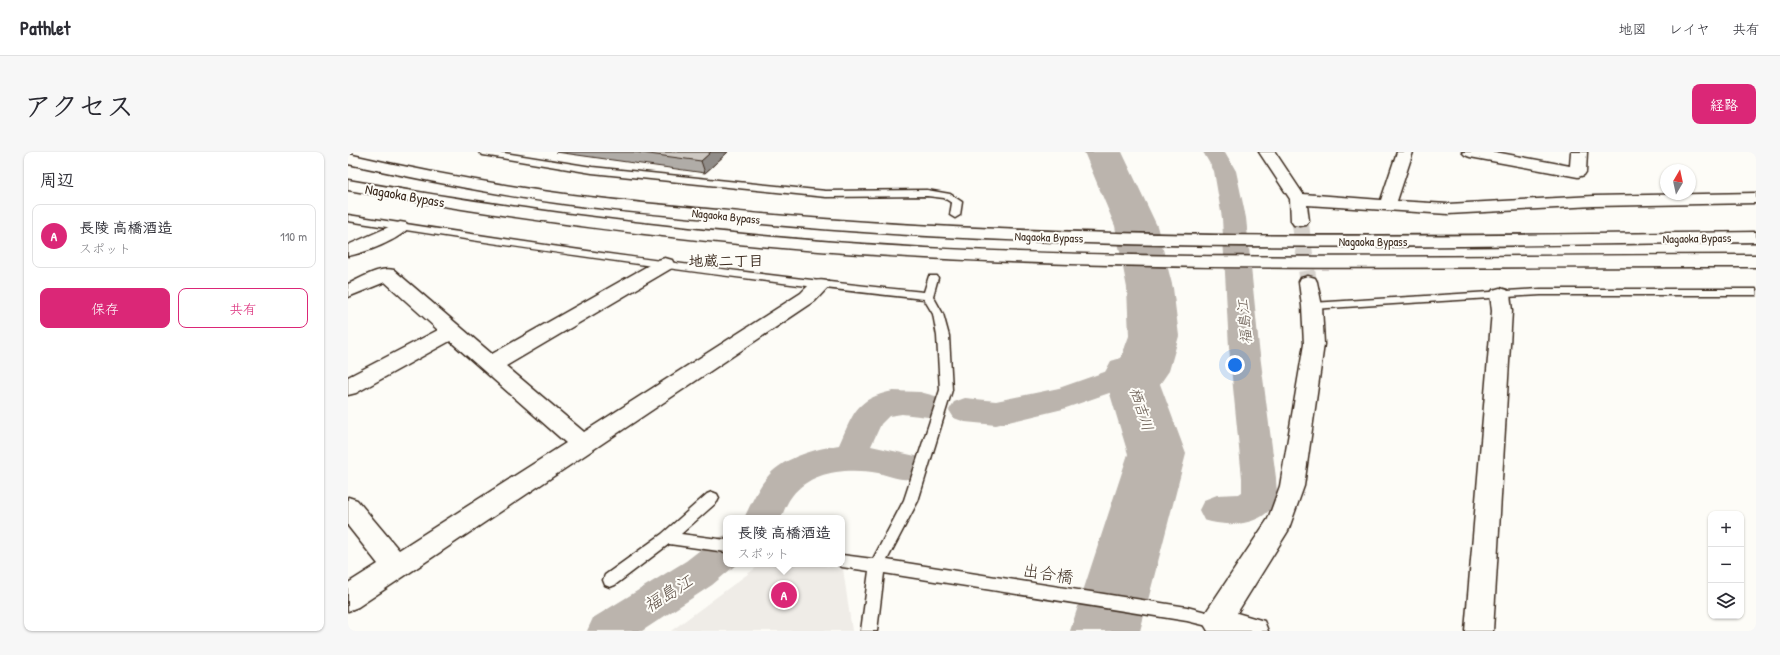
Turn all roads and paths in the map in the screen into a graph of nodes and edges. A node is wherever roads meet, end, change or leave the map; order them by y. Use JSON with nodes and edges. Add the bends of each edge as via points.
{"nodes":[{"id":1,"x":484,"y":152,"type":"edge"},
{"id":2,"x":1267,"y":152,"type":"edge"},
{"id":3,"x":1405,"y":152,"type":"edge"},
{"id":4,"x":1470,"y":152,"type":"edge"},
{"id":5,"x":1578,"y":152,"type":"edge"},
{"id":6,"x":348,"y":160,"type":"edge"},
{"id":7,"x":348,"y":185,"type":"edge"},
{"id":8,"x":1756,"y":198,"type":"edge"},
{"id":9,"x":1298,"y":199,"type":"junction"},
{"id":10,"x":1388,"y":204,"type":"junction"},
{"id":11,"x":955,"y":215,"type":"dead end"},
{"id":12,"x":348,"y":218,"type":"edge"},
{"id":13,"x":1300,"y":221,"type":"tunnel mouth"},
{"id":14,"x":400,"y":227,"type":"junction"},
{"id":15,"x":1756,"y":237,"type":"edge"},
{"id":16,"x":348,"y":251,"type":"edge"},
{"id":17,"x":1756,"y":261,"type":"edge"},
{"id":18,"x":665,"y":264,"type":"junction"},
{"id":19,"x":933,"y":278,"type":"dead end"},
{"id":20,"x":820,"y":285,"type":"junction"},
{"id":21,"x":348,"y":291,"type":"edge"},
{"id":22,"x":1756,"y":292,"type":"edge"},
{"id":23,"x":1310,"y":294,"type":"joint"},
{"id":24,"x":1500,"y":294,"type":"junction"},
{"id":25,"x":928,"y":296,"type":"junction"},
{"id":26,"x":452,"y":331,"type":"junction"},
{"id":27,"x":492,"y":364,"type":"junction"},
{"id":28,"x":348,"y":386,"type":"edge"},
{"id":29,"x":584,"y":445,"type":"junction"},
{"id":30,"x":712,"y":498,"type":"dead end"},
{"id":31,"x":348,"y":507,"type":"edge"},
{"id":32,"x":667,"y":538,"type":"junction"},
{"id":33,"x":723,"y":546,"type":"edge"},
{"id":34,"x":845,"y":561,"type":"edge"},
{"id":35,"x":877,"y":566,"type":"junction"},
{"id":36,"x":396,"y":567,"type":"junction"},
{"id":37,"x":610,"y":580,"type":"dead end"},
{"id":38,"x":348,"y":598,"type":"edge"},
{"id":39,"x":1216,"y":621,"type":"junction"},
{"id":40,"x":869,"y":631,"type":"edge"},
{"id":41,"x":1254,"y":631,"type":"edge"},
{"id":42,"x":1479,"y":631,"type":"edge"}],
"edges":[{"from":1,"to":11,"type":"lane","via":[[592,170],[826,194],[927,193],[947,196],[957,202]]},
{"from":2,"to":9,"type":"main road"},
{"from":3,"to":10,"type":"main road"},
{"from":4,"to":5,"type":"main road","via":[[1578,172]]},
{"from":6,"to":15,"type":"main road","name":"Nagaoka Bypass","via":[[571,200],[789,223],[1003,236],[1106,240],[1285,241]]},
{"from":7,"to":17,"type":"main road","name":"Nagaoka Bypass","via":[[494,210],[624,227],[769,242],[996,256],[1288,263]]},
{"from":8,"to":10,"type":"main road","via":[[1594,201],[1448,209]]},
{"from":9,"to":10,"type":"main road"},
{"from":9,"to":13,"type":"main road"},
{"from":12,"to":14,"type":"lane"},
{"from":14,"to":16,"type":"main road","via":[[381,238]]},
{"from":14,"to":18,"type":"lane"},
{"from":18,"to":20,"type":"lane"},
{"from":18,"to":27,"type":"main road"},
{"from":19,"to":25,"type":"lane"},
{"from":20,"to":25,"type":"lane"},
{"from":20,"to":29,"type":"main road","via":[[808,297]]},
{"from":21,"to":26,"type":"main road","via":[[387,274]]},
{"from":22,"to":24,"type":"lane"},
{"from":23,"to":24,"type":"lane"},
{"from":23,"to":39,"type":"main road","via":[[1314,344],[1292,486],[1279,523]]},
{"from":24,"to":42,"type":"main road","via":[[1502,311]]},
{"from":25,"to":35,"type":"lane","via":[[938,314],[943,336],[946,390],[911,501]]},
{"from":26,"to":27,"type":"main road"},
{"from":26,"to":28,"type":"main road"},
{"from":27,"to":29,"type":"main road"},
{"from":29,"to":36,"type":"main road"},
{"from":30,"to":32,"type":"lane"},
{"from":31,"to":36,"type":"main road"},
{"from":32,"to":33,"type":"lane"},
{"from":32,"to":37,"type":"lane"},
{"from":34,"to":35,"type":"lane","name":"出合橋"},
{"from":35,"to":39,"type":"lane","name":"出合橋","via":[[1187,614]]},
{"from":35,"to":40,"type":"lane"},
{"from":36,"to":38,"type":"main road"},
{"from":39,"to":41,"type":"main road"}]}
